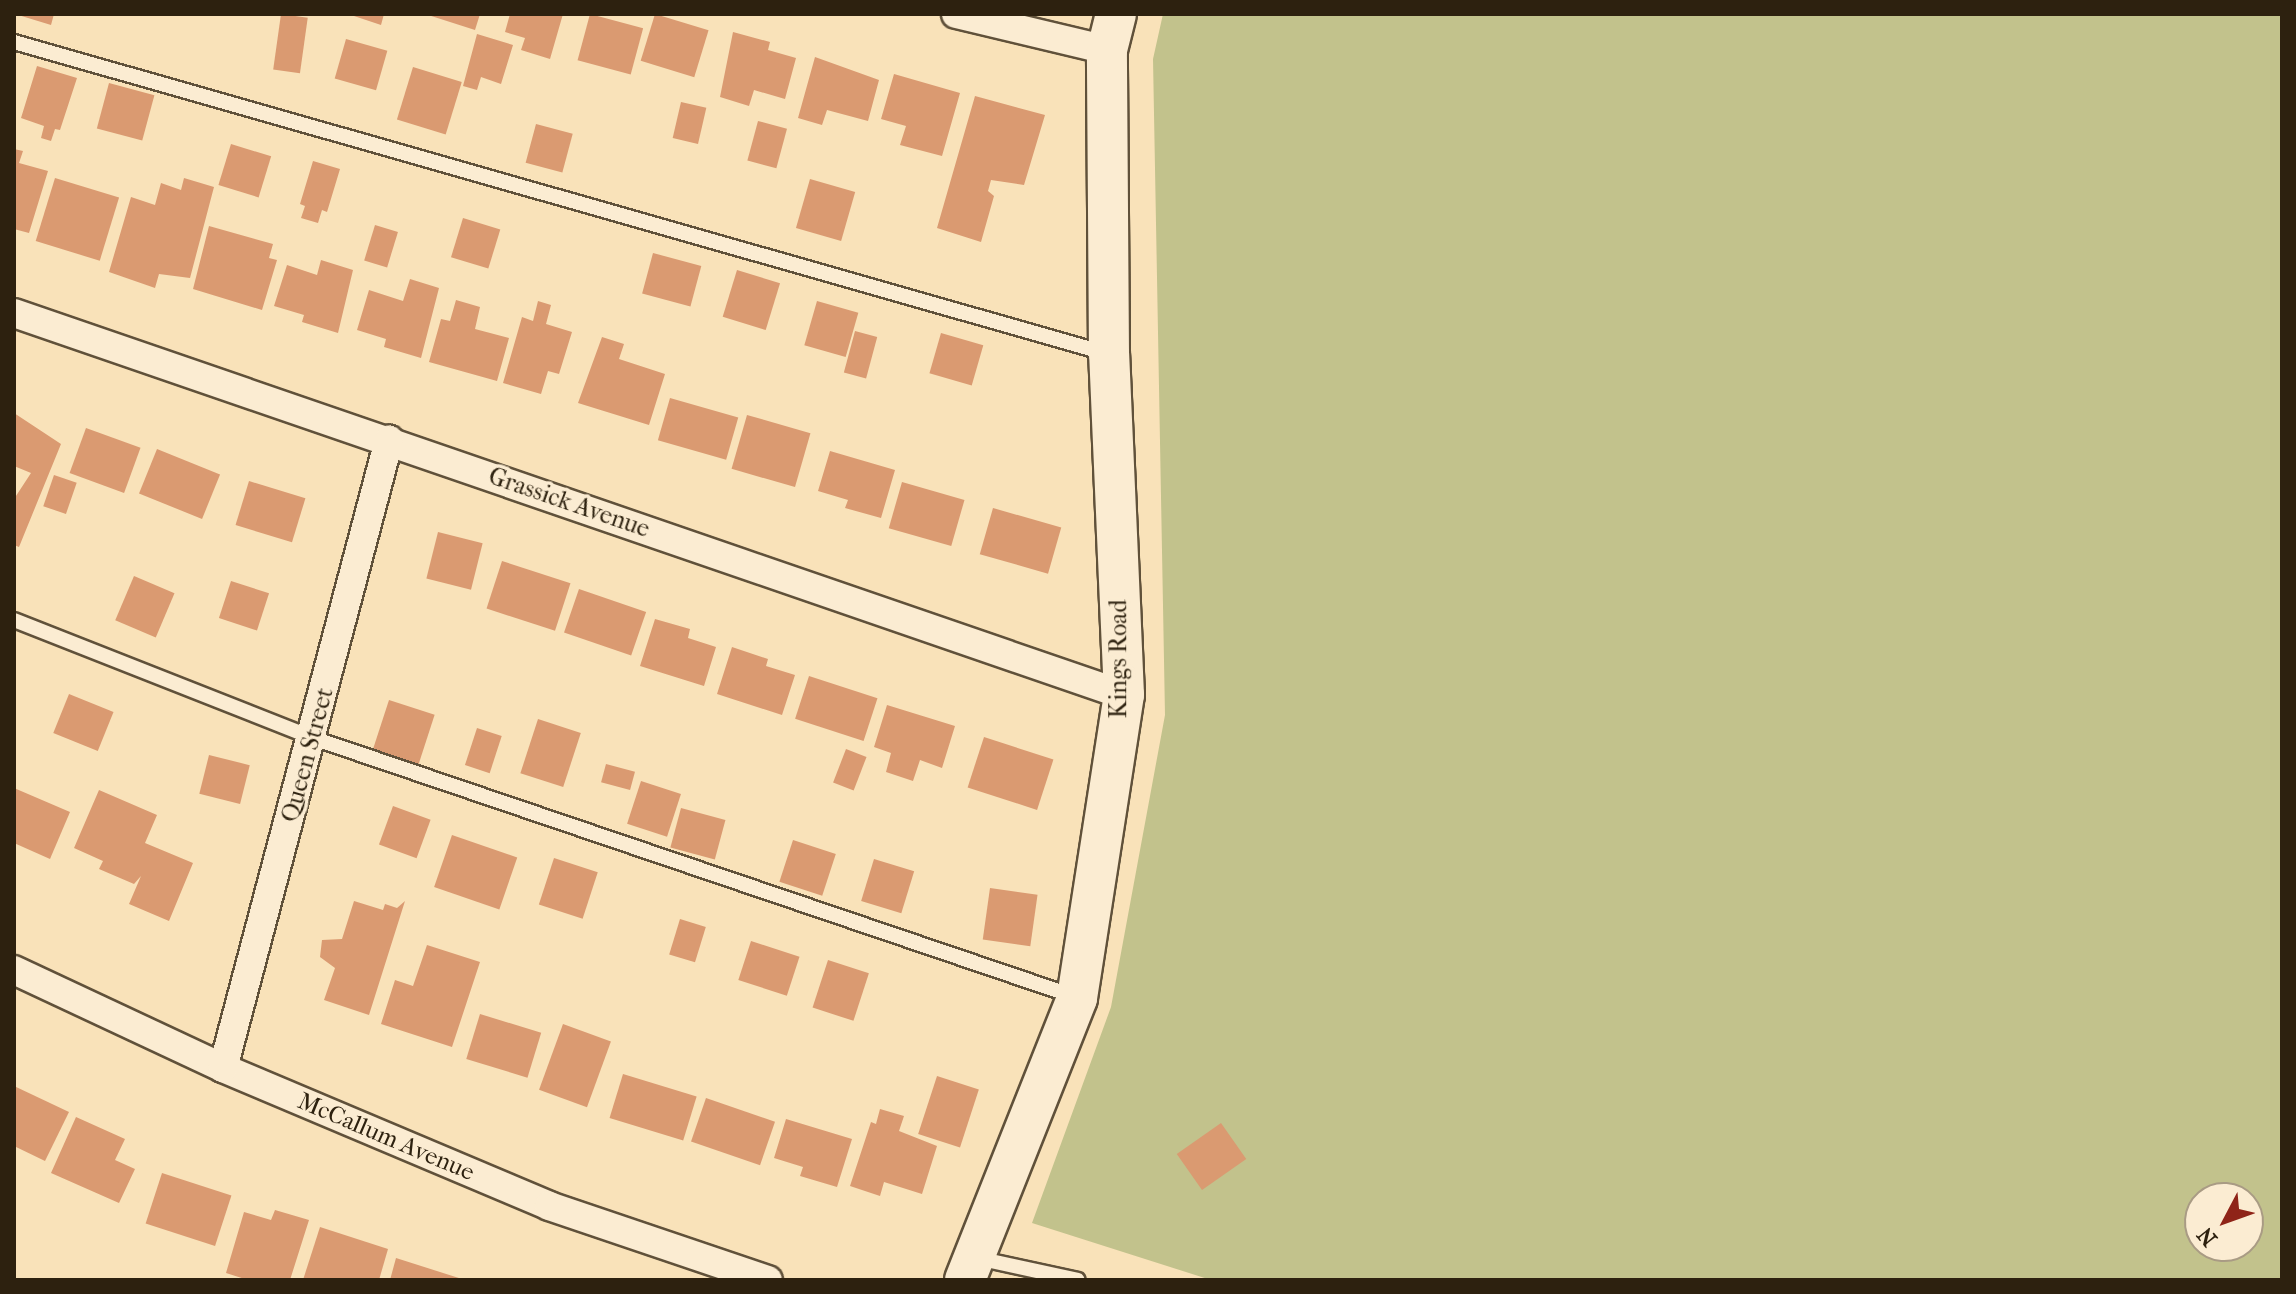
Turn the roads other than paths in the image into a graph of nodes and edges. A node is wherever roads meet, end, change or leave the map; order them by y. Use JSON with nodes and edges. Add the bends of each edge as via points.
{"nodes":[{"id":1,"x":956,"y":14,"type":"edge"},
{"id":2,"x":1112,"y":32,"type":"edge"},
{"id":3,"x":14,"y":42,"type":"edge"},
{"id":4,"x":14,"y":313,"type":"edge"},
{"id":5,"x":1109,"y":354,"type":"junction"},
{"id":6,"x":389,"y":440,"type":"junction"},
{"id":7,"x":14,"y":620,"type":"edge"},
{"id":8,"x":1124,"y":695,"type":"junction"},
{"id":9,"x":313,"y":738,"type":"junction"},
{"id":10,"x":14,"y":970,"type":"edge"},
{"id":11,"x":1077,"y":998,"type":"junction"},
{"id":12,"x":223,"y":1068,"type":"junction"},
{"id":13,"x":970,"y":1268,"type":"edge"},
{"id":14,"x":768,"y":1280,"type":"edge"},
{"id":15,"x":1078,"y":1280,"type":"edge"}],
"edges":[{"from":1,"to":2,"type":"street"},
{"from":2,"to":5,"type":"street","name":"Kings Road"},
{"from":3,"to":5,"type":"lane"},
{"from":4,"to":6,"type":"street","name":"Grassick Avenue"},
{"from":5,"to":8,"type":"street","name":"Kings Road"},
{"from":6,"to":8,"type":"street","name":"Grassick Avenue"},
{"from":6,"to":9,"type":"street","name":"Queen Street"},
{"from":7,"to":9,"type":"lane"},
{"from":8,"to":11,"type":"street","name":"Kings Road"},
{"from":9,"to":11,"type":"lane"},
{"from":9,"to":12,"type":"street","name":"Queen Street"},
{"from":10,"to":12,"type":"street","name":"McCallum Avenue"},
{"from":11,"to":13,"type":"street","name":"Kings Road"},
{"from":12,"to":14,"type":"street","name":"McCallum Avenue","via":[[549,1206]]},
{"from":13,"to":15,"type":"lane"}]}
